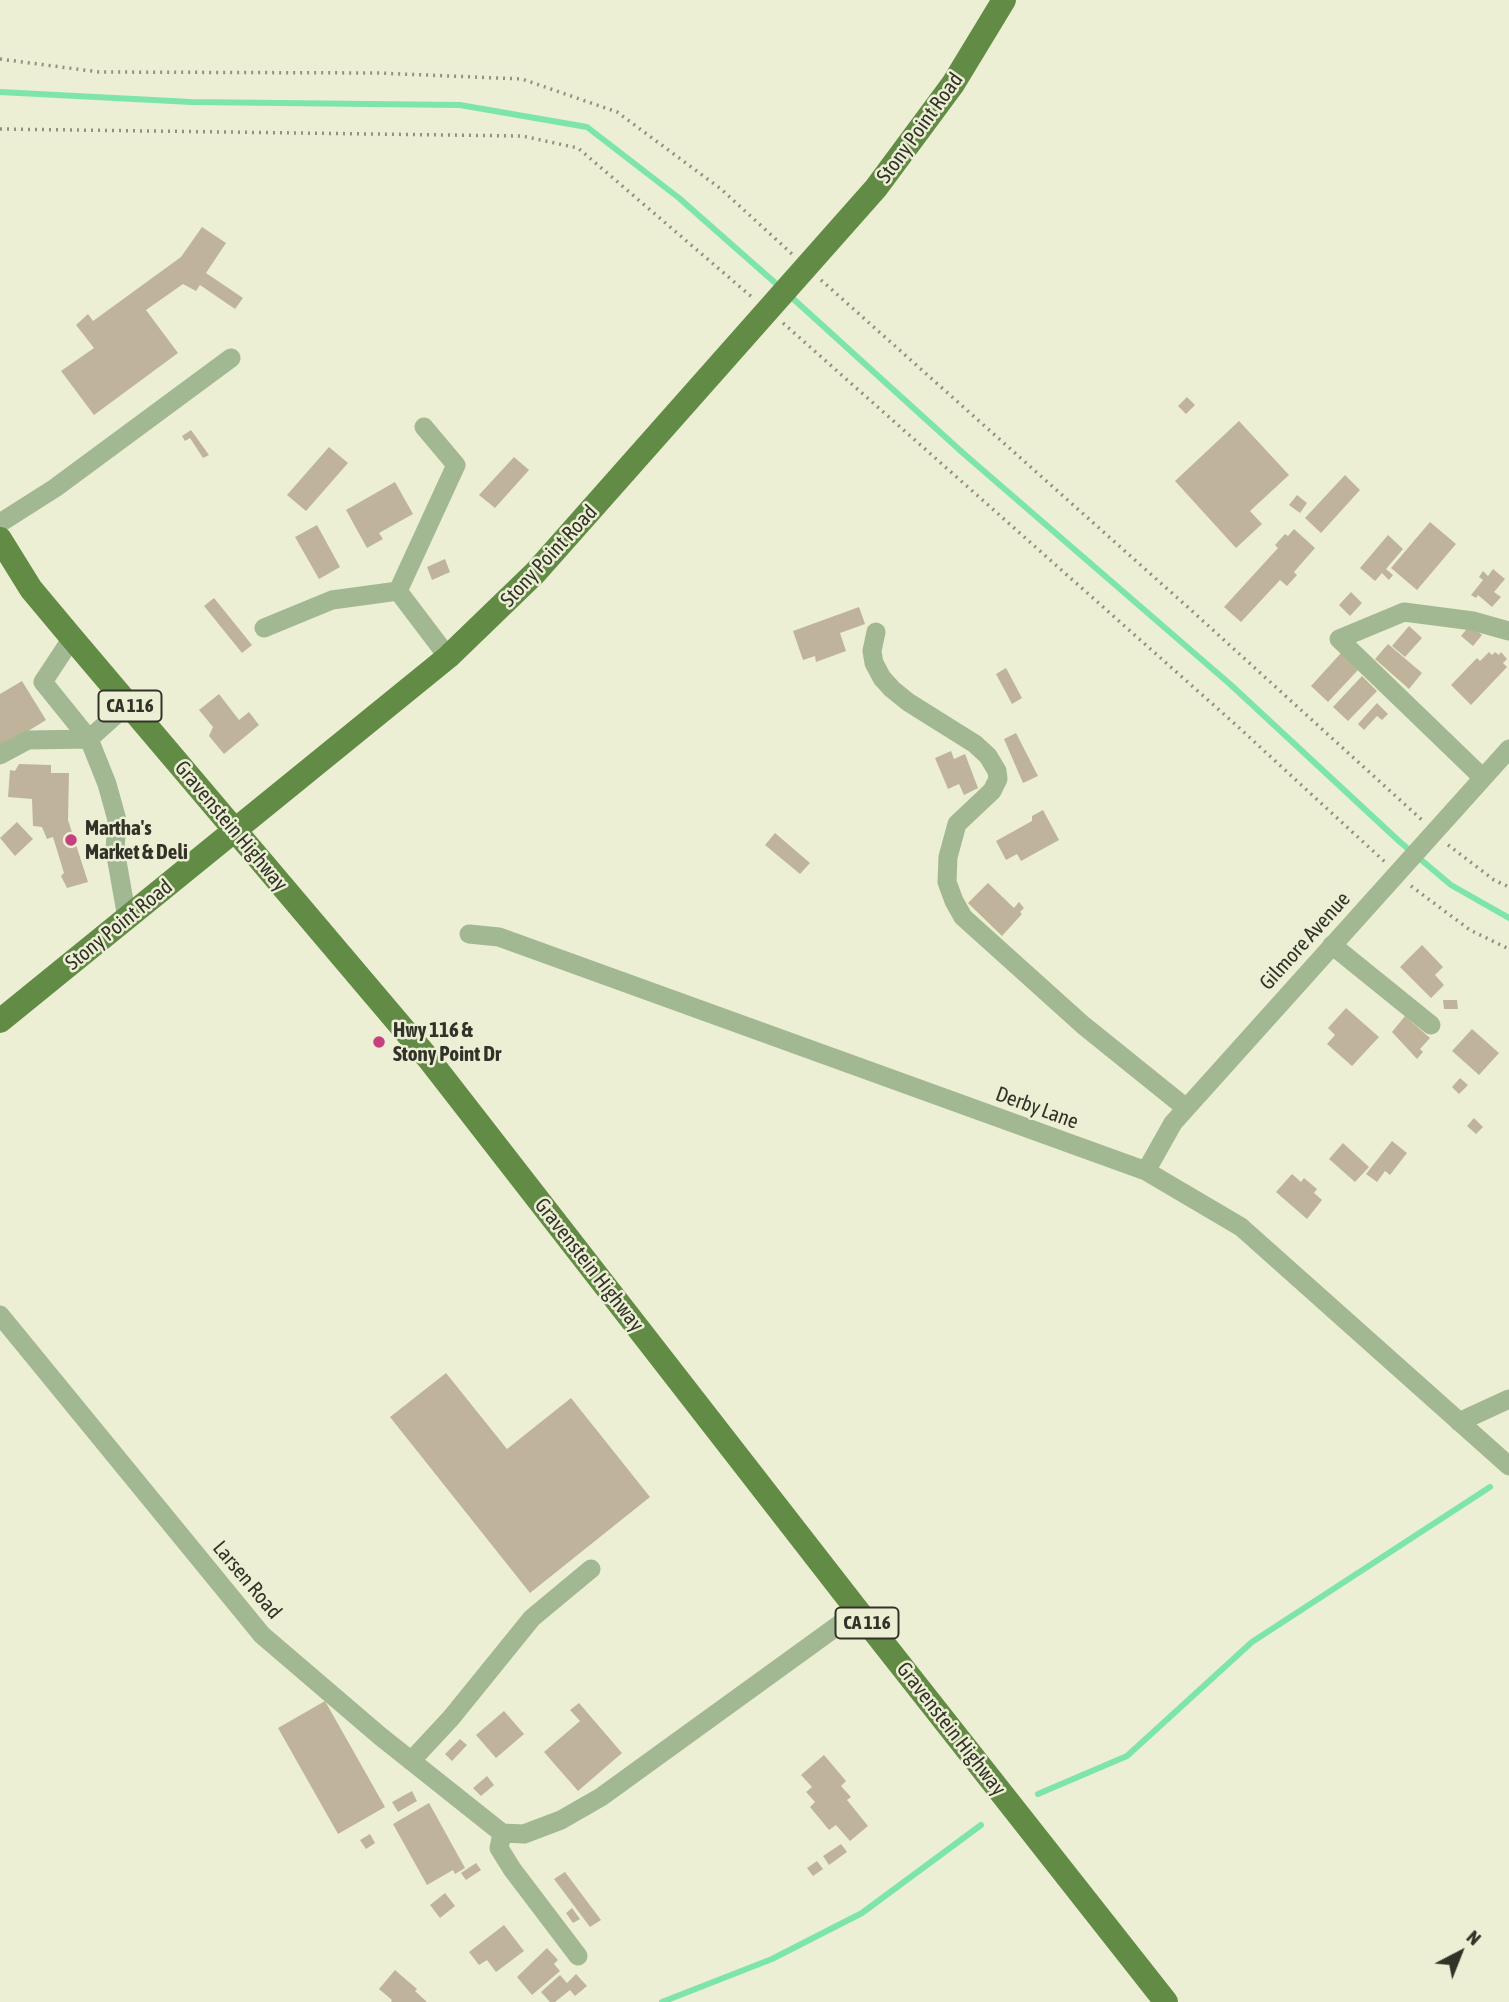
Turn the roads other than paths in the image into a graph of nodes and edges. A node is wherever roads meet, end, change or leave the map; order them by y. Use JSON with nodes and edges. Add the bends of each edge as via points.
{"nodes":[{"id":1,"x":1004,"y":0,"type":"edge"},
{"id":2,"x":231,"y":358,"type":"dead end"},
{"id":3,"x":424,"y":427,"type":"dead end"},
{"id":4,"x":0,"y":523,"type":"edge"},
{"id":5,"x":0,"y":539,"type":"edge"},
{"id":6,"x":398,"y":591,"type":"junction"},
{"id":7,"x":264,"y":628,"type":"dead end"},
{"id":8,"x":1509,"y":631,"type":"edge"},
{"id":9,"x":876,"y":632,"type":"dead end"},
{"id":10,"x":72,"y":638,"type":"junction"},
{"id":11,"x":448,"y":657,"type":"junction"},
{"id":12,"x":128,"y":704,"type":"junction"},
{"id":13,"x":89,"y":739,"type":"junction"},
{"id":14,"x":1509,"y":749,"type":"edge"},
{"id":15,"x":0,"y":755,"type":"edge"},
{"id":16,"x":1483,"y":778,"type":"junction"},
{"id":17,"x":236,"y":831,"type":"junction"},
{"id":18,"x":127,"y":918,"type":"junction"},
{"id":19,"x":469,"y":934,"type":"dead end"},
{"id":20,"x":1332,"y":945,"type":"junction"},
{"id":21,"x":0,"y":1021,"type":"edge"},
{"id":22,"x":1430,"y":1025,"type":"dead end"},
{"id":23,"x":1186,"y":1108,"type":"junction"},
{"id":24,"x":1146,"y":1171,"type":"junction"},
{"id":25,"x":0,"y":1315,"type":"edge"},
{"id":26,"x":1509,"y":1399,"type":"edge"},
{"id":27,"x":1460,"y":1422,"type":"junction"},
{"id":28,"x":1509,"y":1466,"type":"edge"},
{"id":29,"x":591,"y":1569,"type":"dead end"},
{"id":30,"x":858,"y":1611,"type":"junction"},
{"id":31,"x":411,"y":1761,"type":"junction"},
{"id":32,"x":502,"y":1833,"type":"junction"},
{"id":33,"x":578,"y":1956,"type":"dead end"},
{"id":34,"x":1166,"y":2002,"type":"edge"}],
"edges":[{"from":1,"to":11,"type":"main road","name":"Stony Point Road","via":[[917,135],[843,226],[535,573]]},
{"from":2,"to":4,"type":"street"},
{"from":3,"to":6,"type":"street","via":[[456,465]]},
{"from":5,"to":10,"type":"main road","name":"Gravenstein Highway","number":"CA 116","via":[[31,589]]},
{"from":6,"to":7,"type":"street","via":[[332,600]]},
{"from":6,"to":11,"type":"street"},
{"from":8,"to":16,"type":"street","via":[[1404,612],[1339,639]]},
{"from":9,"to":23,"type":"street","via":[[874,663],[892,689],[975,744],[997,771],[992,791],[957,824],[948,857],[947,882],[963,918],[1083,1025]]},
{"from":10,"to":12,"type":"main road","name":"Gravenstein Highway","number":"CA 116"},
{"from":10,"to":13,"type":"street","via":[[43,682]]},
{"from":11,"to":17,"type":"main road","name":"Stony Point Road"},
{"from":12,"to":13,"type":"street"},
{"from":12,"to":17,"type":"main road","name":"Gravenstein Highway","number":"CA 116"},
{"from":13,"to":15,"type":"street","via":[[28,740]]},
{"from":13,"to":18,"type":"street","via":[[117,820],[115,850]]},
{"from":14,"to":16,"type":"street","name":"Gilmore Avenue"},
{"from":16,"to":20,"type":"street","name":"Gilmore Avenue"},
{"from":17,"to":18,"type":"main road","name":"Stony Point Road"},
{"from":17,"to":30,"type":"main road","name":"Gravenstein Highway","number":"CA 116","via":[[437,1069]]},
{"from":18,"to":21,"type":"main road","name":"Stony Point Road"},
{"from":19,"to":24,"type":"street","name":"Derby Lane","via":[[499,937]]},
{"from":20,"to":22,"type":"street"},
{"from":20,"to":23,"type":"street","name":"Gilmore Avenue"},
{"from":23,"to":24,"type":"street","name":"Gilmore Avenue"},
{"from":24,"to":27,"type":"street","name":"Derby Lane","via":[[1241,1227]]},
{"from":25,"to":31,"type":"street","name":"Larsen Road","via":[[262,1635]]},
{"from":26,"to":27,"type":"street"},
{"from":27,"to":28,"type":"street","name":"Derby Lane"},
{"from":29,"to":31,"type":"street","via":[[532,1618]]},
{"from":30,"to":32,"type":"street","via":[[601,1797],[524,1834]]},
{"from":30,"to":34,"type":"main road","name":"Gravenstein Highway","number":"CA 116"},
{"from":31,"to":32,"type":"street","name":"Larsen Road"},
{"from":32,"to":33,"type":"street","via":[[499,1847],[512,1869]]}]}
